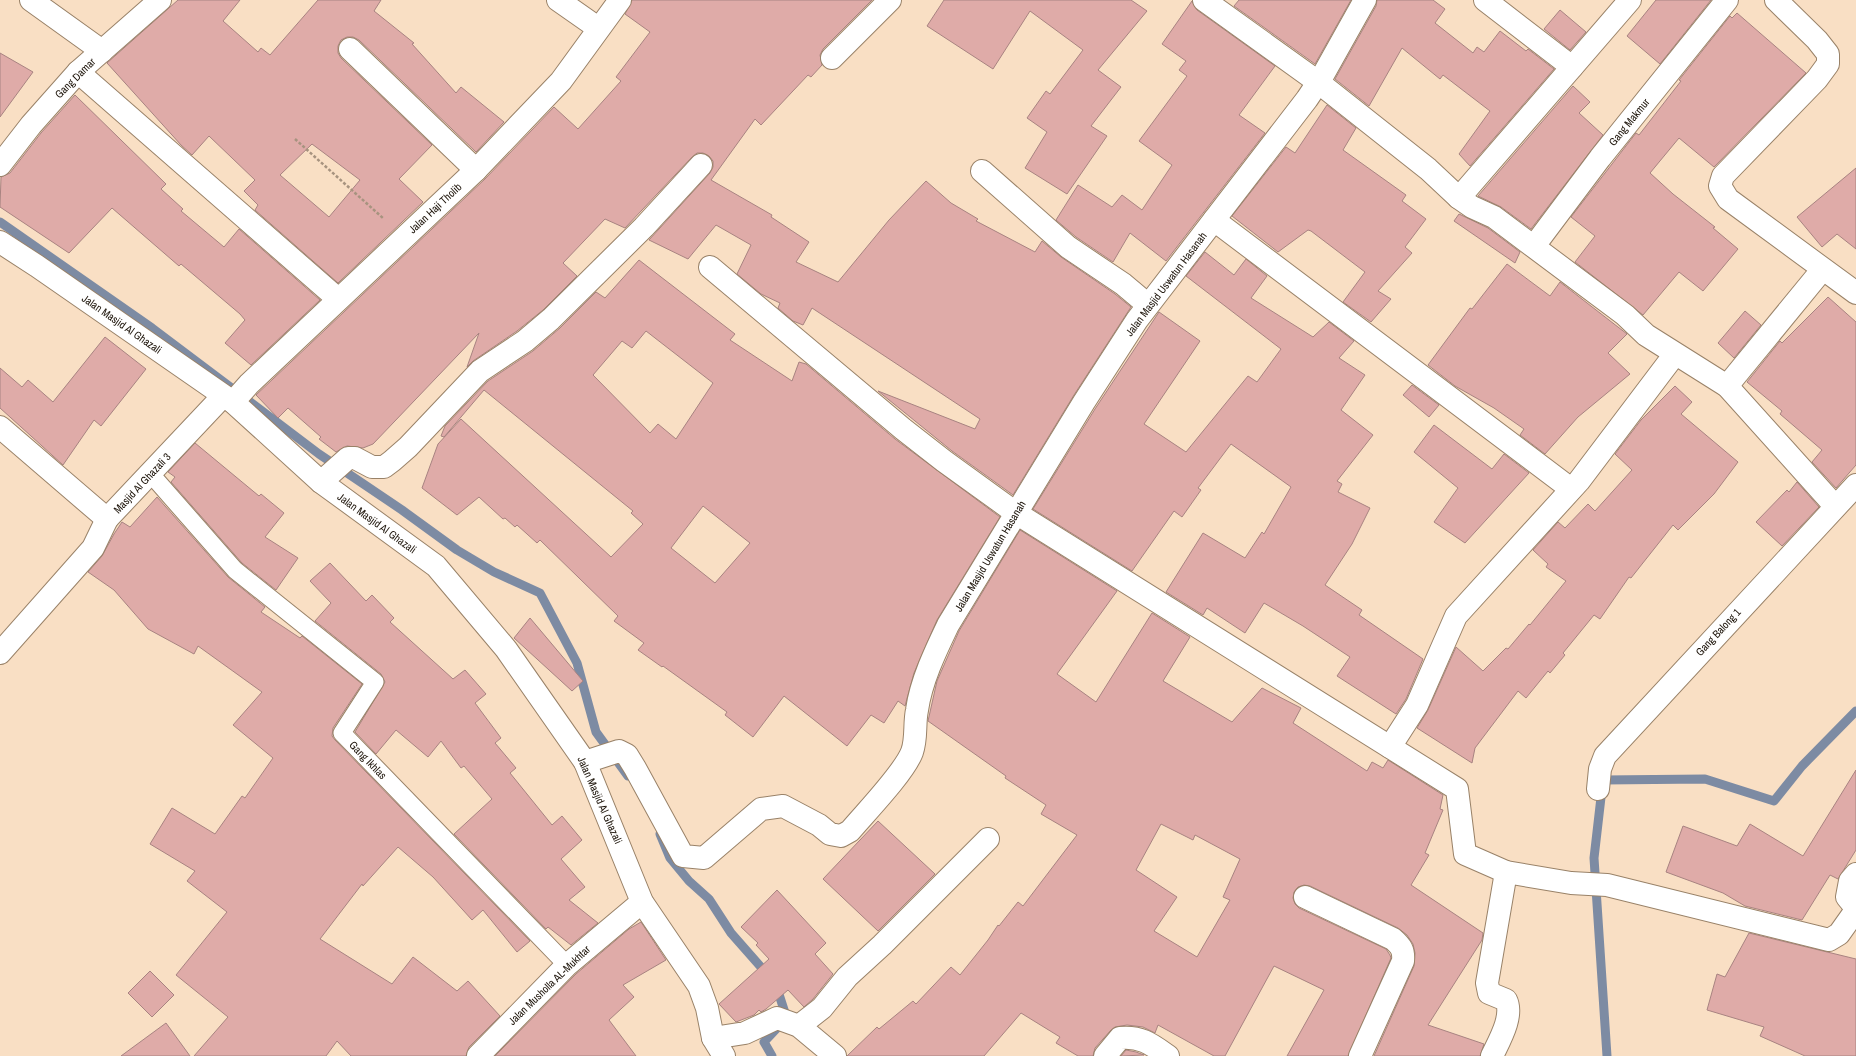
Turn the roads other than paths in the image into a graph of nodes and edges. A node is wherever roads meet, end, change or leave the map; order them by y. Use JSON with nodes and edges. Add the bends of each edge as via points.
{"nodes":[{"id":1,"x":31,"y":0,"type":"edge"},
{"id":2,"x":160,"y":0,"type":"edge"},
{"id":3,"x":558,"y":0,"type":"edge"},
{"id":4,"x":620,"y":0,"type":"edge"},
{"id":5,"x":890,"y":0,"type":"edge"},
{"id":6,"x":1204,"y":0,"type":"edge"},
{"id":7,"x":1364,"y":0,"type":"edge"},
{"id":8,"x":1485,"y":0,"type":"edge"},
{"id":9,"x":1630,"y":0,"type":"edge"},
{"id":10,"x":1727,"y":0,"type":"edge"},
{"id":11,"x":1776,"y":0,"type":"edge"},
{"id":12,"x":598,"y":28,"type":"junction"},
{"id":13,"x":350,"y":48,"type":"dead end"},
{"id":14,"x":102,"y":51,"type":"junction"},
{"id":15,"x":832,"y":58,"type":"dead end"},
{"id":16,"x":1572,"y":67,"type":"junction"},
{"id":17,"x":78,"y":72,"type":"junction"},
{"id":18,"x":1318,"y":82,"type":"junction"},
{"id":19,"x":0,"y":165,"type":"edge"},
{"id":20,"x":701,"y":165,"type":"dead end"},
{"id":21,"x":476,"y":170,"type":"junction"},
{"id":22,"x":982,"y":171,"type":"dead end"},
{"id":23,"x":1459,"y":198,"type":"junction"},
{"id":24,"x":1214,"y":220,"type":"junction"},
{"id":25,"x":0,"y":242,"type":"edge"},
{"id":26,"x":1534,"y":246,"type":"junction"},
{"id":27,"x":710,"y":268,"type":"dead end"},
{"id":28,"x":1822,"y":270,"type":"junction"},
{"id":29,"x":1856,"y":293,"type":"edge"},
{"id":30,"x":338,"y":299,"type":"junction"},
{"id":31,"x":1148,"y":305,"type":"junction"},
{"id":32,"x":1675,"y":354,"type":"junction"},
{"id":33,"x":1727,"y":386,"type":"junction"},
{"id":34,"x":235,"y":395,"type":"junction"},
{"id":35,"x":0,"y":427,"type":"edge"},
{"id":36,"x":150,"y":473,"type":"junction"},
{"id":37,"x":326,"y":478,"type":"junction"},
{"id":38,"x":1856,"y":485,"type":"edge"},
{"id":39,"x":1571,"y":489,"type":"junction"},
{"id":40,"x":1836,"y":506,"type":"junction"},
{"id":41,"x":1016,"y":513,"type":"junction"},
{"id":42,"x":107,"y":519,"type":"junction"},
{"id":43,"x":0,"y":653,"type":"edge"},
{"id":44,"x":1390,"y":747,"type":"junction"},
{"id":45,"x":603,"y":756,"type":"junction"},
{"id":46,"x":1598,"y":789,"type":"dead end"},
{"id":47,"x":988,"y":839,"type":"dead end"},
{"id":48,"x":1506,"y":872,"type":"junction"},
{"id":49,"x":1856,"y":874,"type":"edge"},
{"id":50,"x":1305,"y":897,"type":"dead end"},
{"id":51,"x":642,"y":902,"type":"junction"},
{"id":52,"x":1856,"y":909,"type":"edge"},
{"id":53,"x":567,"y":965,"type":"junction"},
{"id":54,"x":788,"y":1022,"type":"junction"},
{"id":55,"x":718,"y":1047,"type":"edge"},
{"id":56,"x":478,"y":1056,"type":"edge"},
{"id":57,"x":835,"y":1056,"type":"edge"},
{"id":58,"x":1105,"y":1056,"type":"edge"},
{"id":59,"x":1168,"y":1056,"type":"edge"},
{"id":60,"x":1360,"y":1056,"type":"edge"},
{"id":61,"x":1492,"y":1056,"type":"edge"}],
"edges":[{"from":1,"to":14,"type":"street"},
{"from":2,"to":14,"type":"street","name":"Gang Damar"},
{"from":3,"to":12,"type":"street"},
{"from":4,"to":12,"type":"street","name":"Jalan Haji Tholib"},
{"from":5,"to":15,"type":"street"},
{"from":6,"to":18,"type":"street"},
{"from":7,"to":18,"type":"street","name":"Jalan Masjid Uswatun Hasanah"},
{"from":8,"to":16,"type":"street"},
{"from":9,"to":16,"type":"street"},
{"from":10,"to":26,"type":"street","name":"Gang Makmur","via":[[1600,158]]},
{"from":11,"to":28,"type":"street","via":[[1817,40],[1828,54],[1828,64],[1817,79],[1723,176],[1720,186],[1728,199]]},
{"from":12,"to":21,"type":"street","name":"Jalan Haji Tholib","via":[[561,81]]},
{"from":13,"to":21,"type":"street"},
{"from":14,"to":17,"type":"street","name":"Gang Damar"},
{"from":16,"to":23,"type":"street"},
{"from":17,"to":19,"type":"street","name":"Gang Damar"},
{"from":17,"to":30,"type":"street"},
{"from":18,"to":23,"type":"street","via":[[1428,169]]},
{"from":18,"to":24,"type":"street","name":"Jalan Masjid Uswatun Hasanah","via":[[1291,122]]},
{"from":20,"to":37,"type":"street","via":[[644,227],[551,318],[525,341],[480,371],[392,461],[384,467],[372,468],[355,458],[348,458]]},
{"from":21,"to":30,"type":"street","name":"Jalan Haji Tholib"},
{"from":22,"to":31,"type":"street","via":[[1068,247],[1123,284]]},
{"from":23,"to":26,"type":"street","via":[[1494,217]]},
{"from":24,"to":31,"type":"street","name":"Jalan Masjid Uswatun Hasanah"},
{"from":24,"to":39,"type":"street"},
{"from":25,"to":34,"type":"street","name":"Jalan Masjid Al Ghazali"},
{"from":26,"to":32,"type":"street","via":[[1625,315],[1646,335]]},
{"from":27,"to":41,"type":"street","via":[[903,429]]},
{"from":28,"to":29,"type":"street"},
{"from":28,"to":33,"type":"street"},
{"from":30,"to":34,"type":"street","name":"Jalan Haji Tholib"},
{"from":31,"to":41,"type":"street","name":"Jalan Masjid Uswatun Hasanah","via":[[1084,402]]},
{"from":32,"to":33,"type":"street"},
{"from":32,"to":39,"type":"street"},
{"from":33,"to":40,"type":"street"},
{"from":34,"to":36,"type":"street","name":"Masjid Al Ghazali 3"},
{"from":34,"to":37,"type":"street","name":"Jalan Masjid Al Ghazali"},
{"from":35,"to":42,"type":"street","name":"Masjid Al Ghazali 3"},
{"from":36,"to":42,"type":"street","name":"Masjid Al Ghazali 3"},
{"from":36,"to":53,"type":"lane","name":"Gang Ikhlas","via":[[235,570],[375,682],[342,732]]},
{"from":37,"to":45,"type":"street","name":"Jalan Masjid Al Ghazali","via":[[436,566]]},
{"from":38,"to":40,"type":"street","name":"Gang Balong 1"},
{"from":39,"to":44,"type":"street","via":[[1456,616],[1417,705]]},
{"from":40,"to":46,"type":"street","name":"Gang Balong 1","via":[[1605,756],[1600,769]]},
{"from":41,"to":44,"type":"street"},
{"from":41,"to":45,"type":"street","name":"Jalan Masjid Uswatun Hasanah","via":[[948,624],[938,646],[917,710],[912,753],[903,768],[850,831],[841,836],[830,834],[819,825],[783,806],[761,809],[704,858],[683,856],[627,755]]},
{"from":42,"to":43,"type":"street","via":[[89,553]]},
{"from":44,"to":48,"type":"street","via":[[1457,789],[1465,854]]},
{"from":45,"to":51,"type":"street","name":"Jalan Masjid Al Ghazali"},
{"from":47,"to":54,"type":"street","via":[[847,977],[822,1008]]},
{"from":48,"to":52,"type":"street","via":[[1581,884],[1607,885],[1830,940],[1839,934]]},
{"from":48,"to":61,"type":"street","via":[[1487,983],[1489,993],[1506,1000],[1509,1006],[1507,1021]]},
{"from":49,"to":52,"type":"street","via":[[1850,881],[1847,897]]},
{"from":50,"to":60,"type":"street","via":[[1393,939],[1401,946],[1404,954]]},
{"from":51,"to":53,"type":"street","name":"Jalan Musholla AL-Mukhtar"},
{"from":51,"to":55,"type":"street","name":"Jalan Masjid Al Ghazali","via":[[699,986],[708,1008]]},
{"from":53,"to":56,"type":"street","name":"Jalan Musholla AL-Mukhtar"},
{"from":54,"to":55,"type":"street","via":[[745,1033]]},
{"from":54,"to":57,"type":"street"},
{"from":58,"to":59,"type":"street","via":[[1120,1038],[1134,1037]]}]}
